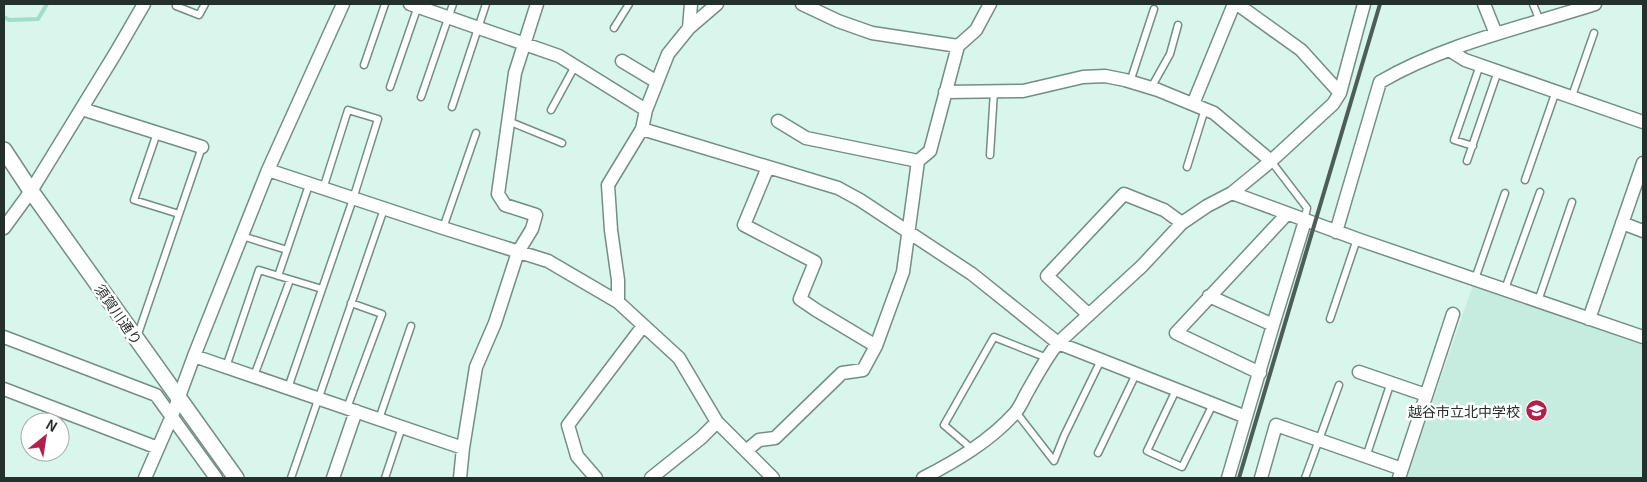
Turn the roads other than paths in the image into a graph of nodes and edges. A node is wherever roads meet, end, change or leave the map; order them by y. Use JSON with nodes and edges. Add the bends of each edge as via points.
{"nodes":[{"id":1,"x":144,"y":4,"type":"edge"},
{"id":2,"x":205,"y":4,"type":"edge"},
{"id":3,"x":343,"y":4,"type":"edge"},
{"id":4,"x":386,"y":4,"type":"edge"},
{"id":5,"x":453,"y":4,"type":"edge"},
{"id":6,"x":486,"y":4,"type":"edge"},
{"id":7,"x":537,"y":4,"type":"edge"},
{"id":8,"x":629,"y":4,"type":"edge"},
{"id":9,"x":691,"y":4,"type":"edge"},
{"id":10,"x":717,"y":4,"type":"edge"},
{"id":11,"x":802,"y":4,"type":"edge"},
{"id":12,"x":990,"y":4,"type":"edge"},
{"id":13,"x":1236,"y":4,"type":"edge"},
{"id":14,"x":1364,"y":4,"type":"edge"},
{"id":15,"x":1484,"y":4,"type":"edge"},
{"id":16,"x":1533,"y":4,"type":"edge"},
{"id":17,"x":1595,"y":4,"type":"edge"},
{"id":18,"x":415,"y":5,"type":"edge"},
{"id":19,"x":176,"y":6,"type":"dead end"},
{"id":20,"x":1154,"y":9,"type":"dead end"},
{"id":21,"x":448,"y":17,"type":"junction"},
{"id":22,"x":1540,"y":22,"type":"junction"},
{"id":23,"x":1178,"y":26,"type":"dead end"},
{"id":24,"x":478,"y":28,"type":"junction"},
{"id":25,"x":614,"y":28,"type":"dead end"},
{"id":26,"x":689,"y":28,"type":"junction"},
{"id":27,"x":1594,"y":33,"type":"dead end"},
{"id":28,"x":1496,"y":34,"type":"junction"},
{"id":29,"x":523,"y":44,"type":"junction"},
{"id":30,"x":958,"y":46,"type":"junction"},
{"id":31,"x":1449,"y":50,"type":"junction"},
{"id":32,"x":622,"y":61,"type":"dead end"},
{"id":33,"x":364,"y":65,"type":"dead end"},
{"id":34,"x":1480,"y":65,"type":"junction"},
{"id":35,"x":575,"y":66,"type":"junction"},
{"id":36,"x":1498,"y":71,"type":"junction"},
{"id":37,"x":657,"y":82,"type":"junction"},
{"id":38,"x":1130,"y":82,"type":"junction"},
{"id":39,"x":390,"y":87,"type":"dead end"},
{"id":40,"x":1151,"y":88,"type":"junction"},
{"id":41,"x":994,"y":91,"type":"junction"},
{"id":42,"x":1556,"y":91,"type":"junction"},
{"id":43,"x":945,"y":92,"type":"junction"},
{"id":44,"x":1340,"y":93,"type":"junction"},
{"id":45,"x":1572,"y":96,"type":"junction"},
{"id":46,"x":421,"y":98,"type":"dead end"},
{"id":47,"x":1199,"y":106,"type":"junction"},
{"id":48,"x":452,"y":107,"type":"dead end"},
{"id":49,"x":82,"y":109,"type":"junction"},
{"id":50,"x":551,"y":110,"type":"dead end"},
{"id":51,"x":646,"y":110,"type":"junction"},
{"id":52,"x":508,"y":121,"type":"junction"},
{"id":53,"x":778,"y":121,"type":"dead end"},
{"id":54,"x":1643,"y":122,"type":"edge"},
{"id":55,"x":642,"y":129,"type":"junction"},
{"id":56,"x":157,"y":133,"type":"junction"},
{"id":57,"x":476,"y":133,"type":"dead end"},
{"id":58,"x":562,"y":143,"type":"dead end"},
{"id":59,"x":1473,"y":146,"type":"junction"},
{"id":60,"x":202,"y":147,"type":"joint"},
{"id":61,"x":4,"y":150,"type":"edge"},
{"id":62,"x":990,"y":155,"type":"dead end"},
{"id":63,"x":918,"y":161,"type":"junction"},
{"id":64,"x":1271,"y":161,"type":"junction"},
{"id":65,"x":1467,"y":161,"type":"dead end"},
{"id":66,"x":768,"y":167,"type":"junction"},
{"id":67,"x":1188,"y":168,"type":"dead end"},
{"id":68,"x":268,"y":170,"type":"junction"},
{"id":69,"x":1642,"y":171,"type":"edge"},
{"id":70,"x":1525,"y":180,"type":"dead end"},
{"id":71,"x":309,"y":185,"type":"junction"},
{"id":72,"x":323,"y":189,"type":"junction"},
{"id":73,"x":31,"y":191,"type":"junction"},
{"id":74,"x":1540,"y":192,"type":"dead end"},
{"id":75,"x":1505,"y":193,"type":"dead end"},
{"id":76,"x":1232,"y":194,"type":"junction"},
{"id":77,"x":353,"y":199,"type":"junction"},
{"id":78,"x":1572,"y":202,"type":"dead end"},
{"id":79,"x":384,"y":209,"type":"junction"},
{"id":80,"x":179,"y":214,"type":"junction"},
{"id":81,"x":1287,"y":214,"type":"junction"},
{"id":82,"x":1305,"y":221,"type":"junction"},
{"id":83,"x":1182,"y":223,"type":"junction"},
{"id":84,"x":1622,"y":223,"type":"junction"},
{"id":85,"x":4,"y":228,"type":"edge"},
{"id":86,"x":443,"y":228,"type":"junction"},
{"id":87,"x":1643,"y":231,"type":"edge"},
{"id":88,"x":908,"y":232,"type":"junction"},
{"id":89,"x":1336,"y":232,"type":"junction"},
{"id":90,"x":242,"y":236,"type":"junction"},
{"id":91,"x":1357,"y":239,"type":"junction"},
{"id":92,"x":287,"y":250,"type":"junction"},
{"id":93,"x":518,"y":252,"type":"junction"},
{"id":94,"x":278,"y":276,"type":"junction"},
{"id":95,"x":1475,"y":279,"type":"junction"},
{"id":96,"x":290,"y":280,"type":"junction"},
{"id":97,"x":322,"y":289,"type":"junction"},
{"id":98,"x":1506,"y":289,"type":"junction"},
{"id":99,"x":1210,"y":296,"type":"junction"},
{"id":100,"x":1538,"y":301,"type":"junction"},
{"id":101,"x":618,"y":302,"type":"junction"},
{"id":102,"x":351,"y":303,"type":"junction"},
{"id":103,"x":1454,"y":314,"type":"dead end"},
{"id":104,"x":1089,"y":315,"type":"junction"},
{"id":105,"x":1330,"y":319,"type":"dead end"},
{"id":106,"x":1589,"y":319,"type":"junction"},
{"id":107,"x":1273,"y":325,"type":"junction"},
{"id":108,"x":411,"y":326,"type":"dead end"},
{"id":109,"x":644,"y":326,"type":"junction"},
{"id":110,"x":4,"y":337,"type":"edge"},
{"id":111,"x":1643,"y":337,"type":"edge"},
{"id":112,"x":136,"y":338,"type":"junction"},
{"id":113,"x":1058,"y":343,"type":"junction"},
{"id":114,"x":876,"y":346,"type":"junction"},
{"id":115,"x":194,"y":356,"type":"junction"},
{"id":116,"x":1047,"y":358,"type":"junction"},
{"id":117,"x":1101,"y":360,"type":"junction"},
{"id":118,"x":226,"y":367,"type":"junction"},
{"id":119,"x":1359,"y":372,"type":"dead end"},
{"id":120,"x":1260,"y":373,"type":"junction"},
{"id":121,"x":1136,"y":374,"type":"junction"},
{"id":122,"x":254,"y":376,"type":"junction"},
{"id":123,"x":1391,"y":382,"type":"junction"},
{"id":124,"x":1339,"y":385,"type":"dead end"},
{"id":125,"x":288,"y":388,"type":"junction"},
{"id":126,"x":4,"y":389,"type":"edge"},
{"id":127,"x":1176,"y":390,"type":"junction"},
{"id":128,"x":1426,"y":395,"type":"junction"},
{"id":129,"x":178,"y":398,"type":"junction"},
{"id":130,"x":318,"y":398,"type":"junction"},
{"id":131,"x":1213,"y":404,"type":"junction"},
{"id":132,"x":352,"y":410,"type":"junction"},
{"id":133,"x":1016,"y":412,"type":"junction"},
{"id":134,"x":172,"y":416,"type":"junction"},
{"id":135,"x":1246,"y":417,"type":"junction"},
{"id":136,"x":379,"y":419,"type":"junction"},
{"id":137,"x":717,"y":422,"type":"junction"},
{"id":138,"x":402,"y":427,"type":"junction"},
{"id":139,"x":1319,"y":440,"type":"junction"},
{"id":140,"x":158,"y":448,"type":"junction"},
{"id":141,"x":464,"y":448,"type":"junction"},
{"id":142,"x":972,"y":449,"type":"junction"},
{"id":143,"x":746,"y":451,"type":"junction"},
{"id":144,"x":1098,"y":453,"type":"dead end"},
{"id":145,"x":1366,"y":457,"type":"junction"},
{"id":146,"x":1401,"y":474,"type":"edge"},
{"id":147,"x":145,"y":478,"type":"edge"},
{"id":148,"x":216,"y":478,"type":"edge"},
{"id":149,"x":236,"y":478,"type":"edge"},
{"id":150,"x":290,"y":478,"type":"edge"},
{"id":151,"x":333,"y":478,"type":"edge"},
{"id":152,"x":385,"y":478,"type":"edge"},
{"id":153,"x":460,"y":478,"type":"edge"},
{"id":154,"x":596,"y":478,"type":"edge"},
{"id":155,"x":651,"y":478,"type":"edge"},
{"id":156,"x":773,"y":478,"type":"edge"},
{"id":157,"x":924,"y":478,"type":"edge"},
{"id":158,"x":1228,"y":478,"type":"edge"},
{"id":159,"x":1261,"y":478,"type":"edge"},
{"id":160,"x":1306,"y":478,"type":"edge"}],
"edges":[{"from":1,"to":49,"type":"street"},
{"from":2,"to":19,"type":"lane","via":[[199,15]]},
{"from":3,"to":68,"type":"street"},
{"from":4,"to":33,"type":"lane"},
{"from":5,"to":21,"type":"lane"},
{"from":6,"to":24,"type":"lane"},
{"from":7,"to":29,"type":"street"},
{"from":8,"to":25,"type":"lane"},
{"from":9,"to":26,"type":"street"},
{"from":10,"to":26,"type":"street"},
{"from":11,"to":30,"type":"street","via":[[872,33]]},
{"from":12,"to":30,"type":"street","via":[[976,30]]},
{"from":13,"to":44,"type":"street","via":[[1301,50]]},
{"from":13,"to":47,"type":"street"},
{"from":14,"to":44,"type":"street"},
{"from":15,"to":28,"type":"street"},
{"from":16,"to":22,"type":"lane"},
{"from":17,"to":22,"type":"street"},
{"from":18,"to":21,"type":"street"},
{"from":18,"to":39,"type":"lane"},
{"from":20,"to":38,"type":"lane"},
{"from":21,"to":24,"type":"street"},
{"from":21,"to":46,"type":"lane"},
{"from":22,"to":28,"type":"street"},
{"from":23,"to":40,"type":"lane","via":[[1170,54]]},
{"from":24,"to":29,"type":"street"},
{"from":24,"to":48,"type":"lane"},
{"from":26,"to":37,"type":"street","via":[[668,54]]},
{"from":27,"to":45,"type":"lane"},
{"from":28,"to":31,"type":"street"},
{"from":29,"to":35,"type":"street","via":[[559,56]]},
{"from":29,"to":52,"type":"street"},
{"from":30,"to":43,"type":"street"},
{"from":31,"to":34,"type":"street"},
{"from":31,"to":89,"type":"street","via":[[1380,82]]},
{"from":32,"to":37,"type":"street"},
{"from":34,"to":36,"type":"street"},
{"from":34,"to":59,"type":"lane","via":[[1454,140]]},
{"from":35,"to":50,"type":"lane"},
{"from":35,"to":51,"type":"street"},
{"from":36,"to":42,"type":"street"},
{"from":36,"to":59,"type":"lane"},
{"from":37,"to":51,"type":"street"},
{"from":38,"to":40,"type":"street"},
{"from":38,"to":41,"type":"street","via":[[1105,76],[1083,77],[1023,90]]},
{"from":40,"to":47,"type":"street"},
{"from":41,"to":43,"type":"street"},
{"from":41,"to":62,"type":"lane"},
{"from":42,"to":45,"type":"street"},
{"from":42,"to":70,"type":"lane"},
{"from":43,"to":63,"type":"street","via":[[930,151]]},
{"from":44,"to":64,"type":"street","via":[[1333,104]]},
{"from":45,"to":54,"type":"street"},
{"from":47,"to":64,"type":"street","via":[[1214,113]]},
{"from":47,"to":67,"type":"lane"},
{"from":49,"to":56,"type":"street"},
{"from":49,"to":73,"type":"street"},
{"from":51,"to":55,"type":"street"},
{"from":52,"to":58,"type":"lane"},
{"from":52,"to":93,"type":"street","via":[[498,194],[505,205],[536,215],[532,229]]},
{"from":53,"to":63,"type":"street","via":[[806,138]]},
{"from":55,"to":66,"type":"street"},
{"from":55,"to":101,"type":"street","via":[[608,185]]},
{"from":56,"to":60,"type":"street"},
{"from":56,"to":80,"type":"lane","via":[[134,200]]},
{"from":57,"to":86,"type":"lane"},
{"from":59,"to":65,"type":"lane"},
{"from":60,"to":80,"type":"lane"},
{"from":61,"to":73,"type":"street","name":"須賀川通り"},
{"from":63,"to":88,"type":"street"},
{"from":64,"to":76,"type":"street"},
{"from":64,"to":82,"type":"lane","via":[[1308,208]]},
{"from":66,"to":88,"type":"street","via":[[838,188]]},
{"from":66,"to":114,"type":"street","via":[[744,225],[815,262],[800,299]]},
{"from":68,"to":71,"type":"street"},
{"from":68,"to":90,"type":"street"},
{"from":69,"to":84,"type":"street"},
{"from":71,"to":72,"type":"street"},
{"from":71,"to":92,"type":"lane"},
{"from":72,"to":77,"type":"street"},
{"from":72,"to":77,"type":"lane","via":[[348,110],[378,119]]},
{"from":73,"to":85,"type":"street"},
{"from":73,"to":112,"type":"street","name":"須賀川通り"},
{"from":74,"to":98,"type":"lane"},
{"from":75,"to":95,"type":"lane"},
{"from":76,"to":81,"type":"street"},
{"from":76,"to":83,"type":"street"},
{"from":77,"to":79,"type":"street"},
{"from":77,"to":97,"type":"lane"},
{"from":78,"to":100,"type":"lane"},
{"from":79,"to":86,"type":"street"},
{"from":79,"to":102,"type":"lane"},
{"from":80,"to":112,"type":"lane"},
{"from":81,"to":82,"type":"street"},
{"from":81,"to":99,"type":"street"},
{"from":82,"to":89,"type":"street"},
{"from":82,"to":107,"type":"street"},
{"from":83,"to":104,"type":"street"},
{"from":83,"to":104,"type":"street","via":[[1164,210],[1124,194],[1047,276]]},
{"from":84,"to":87,"type":"street"},
{"from":84,"to":106,"type":"street"},
{"from":86,"to":93,"type":"street"},
{"from":88,"to":113,"type":"street","via":[[972,274]]},
{"from":88,"to":114,"type":"street","via":[[903,272]]},
{"from":89,"to":91,"type":"street"},
{"from":90,"to":92,"type":"lane"},
{"from":90,"to":115,"type":"street"},
{"from":91,"to":95,"type":"street"},
{"from":91,"to":105,"type":"lane"},
{"from":92,"to":94,"type":"lane"},
{"from":93,"to":101,"type":"street","via":[[548,260]]},
{"from":93,"to":141,"type":"street","via":[[495,323],[476,368]]},
{"from":94,"to":96,"type":"lane"},
{"from":94,"to":118,"type":"lane","via":[[260,270]]},
{"from":95,"to":98,"type":"street"},
{"from":96,"to":97,"type":"lane"},
{"from":96,"to":122,"type":"lane"},
{"from":97,"to":125,"type":"lane"},
{"from":98,"to":100,"type":"street"},
{"from":99,"to":107,"type":"street"},
{"from":99,"to":120,"type":"street","via":[[1176,333]]},
{"from":100,"to":106,"type":"street"},
{"from":101,"to":109,"type":"street"},
{"from":102,"to":130,"type":"lane"},
{"from":102,"to":132,"type":"lane","via":[[382,314]]},
{"from":103,"to":128,"type":"street"},
{"from":104,"to":113,"type":"street"},
{"from":106,"to":111,"type":"street"},
{"from":107,"to":120,"type":"street"},
{"from":108,"to":136,"type":"lane"},
{"from":109,"to":137,"type":"street","via":[[678,358]]},
{"from":109,"to":154,"type":"street","via":[[568,426],[577,456]]},
{"from":110,"to":134,"type":"street","via":[[156,395]]},
{"from":112,"to":129,"type":"street","name":"須賀川通り"},
{"from":113,"to":116,"type":"street"},
{"from":113,"to":117,"type":"street"},
{"from":114,"to":143,"type":"street","via":[[863,370],[842,373],[775,438],[759,440]]},
{"from":115,"to":118,"type":"street"},
{"from":115,"to":129,"type":"street"},
{"from":116,"to":133,"type":"street"},
{"from":116,"to":142,"type":"lane","via":[[994,337],[944,425]]},
{"from":117,"to":121,"type":"street"},
{"from":117,"to":133,"type":"lane","via":[[1054,461]]},
{"from":118,"to":122,"type":"street"},
{"from":119,"to":123,"type":"street"},
{"from":120,"to":135,"type":"street"},
{"from":121,"to":127,"type":"street"},
{"from":121,"to":144,"type":"lane"},
{"from":122,"to":125,"type":"street"},
{"from":123,"to":128,"type":"street"},
{"from":123,"to":145,"type":"lane"},
{"from":124,"to":139,"type":"lane"},
{"from":125,"to":130,"type":"street"},
{"from":126,"to":140,"type":"street"},
{"from":127,"to":131,"type":"street"},
{"from":127,"to":131,"type":"lane","via":[[1147,451],[1182,467]]},
{"from":128,"to":146,"type":"street"},
{"from":129,"to":134,"type":"street"},
{"from":129,"to":149,"type":"street","name":"須賀川通り"},
{"from":130,"to":132,"type":"street"},
{"from":130,"to":150,"type":"lane"},
{"from":131,"to":135,"type":"street"},
{"from":132,"to":136,"type":"street"},
{"from":132,"to":151,"type":"street"},
{"from":133,"to":142,"type":"street"},
{"from":134,"to":140,"type":"street"},
{"from":134,"to":148,"type":"street"},
{"from":135,"to":158,"type":"street"},
{"from":136,"to":138,"type":"street"},
{"from":137,"to":143,"type":"street"},
{"from":137,"to":155,"type":"street"},
{"from":138,"to":141,"type":"street"},
{"from":138,"to":152,"type":"lane"},
{"from":139,"to":145,"type":"street"},
{"from":139,"to":159,"type":"street","via":[[1276,425]]},
{"from":139,"to":160,"type":"lane"},
{"from":140,"to":147,"type":"street"},
{"from":141,"to":153,"type":"street"},
{"from":142,"to":157,"type":"street"},
{"from":143,"to":156,"type":"street"},
{"from":145,"to":146,"type":"street"}]}
